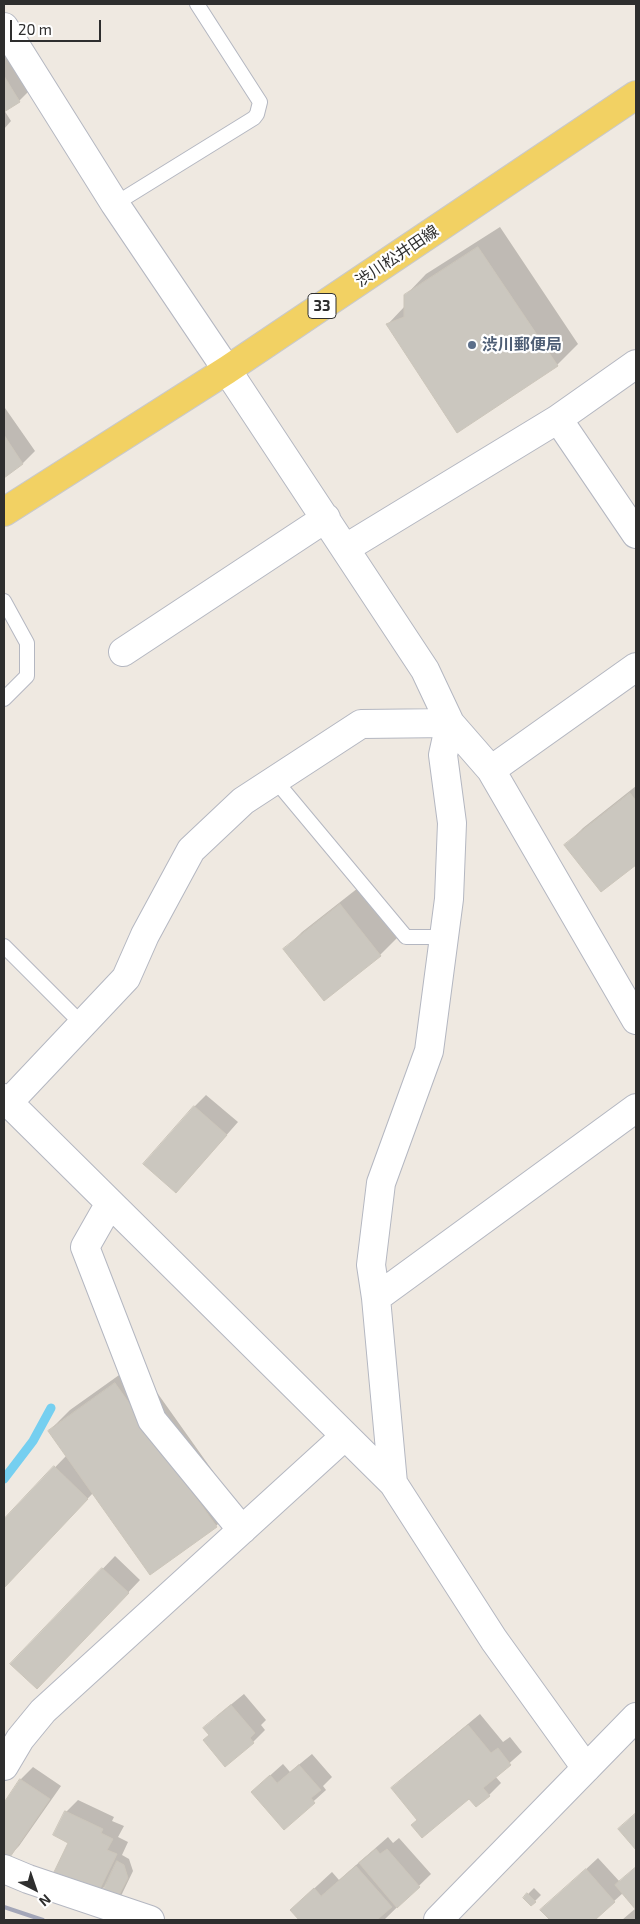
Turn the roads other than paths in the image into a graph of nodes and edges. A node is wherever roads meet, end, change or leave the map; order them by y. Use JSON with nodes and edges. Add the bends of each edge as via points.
{"nodes":[{"id":1,"x":197,"y":4,"type":"edge"},
{"id":2,"x":4,"y":27,"type":"edge"},
{"id":3,"x":636,"y":95,"type":"edge"},
{"id":4,"x":115,"y":204,"type":"junction"},
{"id":5,"x":636,"y":364,"type":"edge"},
{"id":6,"x":227,"y":370,"type":"junction"},
{"id":7,"x":558,"y":419,"type":"junction"},
{"id":8,"x":4,"y":512,"type":"edge"},
{"id":9,"x":326,"y":518,"type":"junction"},
{"id":10,"x":636,"y":534,"type":"edge"},
{"id":11,"x":346,"y":548,"type":"junction"},
{"id":12,"x":4,"y":601,"type":"edge"},
{"id":13,"x":123,"y":652,"type":"dead end"},
{"id":14,"x":636,"y":668,"type":"edge"},
{"id":15,"x":4,"y":699,"type":"edge"},
{"id":16,"x":450,"y":722,"type":"junction"},
{"id":17,"x":491,"y":770,"type":"junction"},
{"id":18,"x":275,"y":780,"type":"junction"},
{"id":19,"x":444,"y":937,"type":"junction"},
{"id":20,"x":4,"y":946,"type":"edge"},
{"id":21,"x":636,"y":1020,"type":"edge"},
{"id":22,"x":82,"y":1024,"type":"junction"},
{"id":23,"x":6,"y":1100,"type":"edge"},
{"id":24,"x":636,"y":1108,"type":"edge"},
{"id":25,"x":110,"y":1204,"type":"junction"},
{"id":26,"x":376,"y":1298,"type":"junction"},
{"id":27,"x":345,"y":1436,"type":"junction"},
{"id":28,"x":393,"y":1483,"type":"junction"},
{"id":29,"x":242,"y":1530,"type":"junction"},
{"id":30,"x":636,"y":1717,"type":"edge"},
{"id":31,"x":4,"y":1766,"type":"edge"},
{"id":32,"x":586,"y":1768,"type":"junction"},
{"id":33,"x":4,"y":1870,"type":"edge"},
{"id":34,"x":150,"y":1920,"type":"edge"},
{"id":35,"x":438,"y":1920,"type":"edge"}],
"edges":[{"from":1,"to":4,"type":"lane","via":[[260,102],[258,114]]},
{"from":2,"to":4,"type":"street"},
{"from":3,"to":6,"type":"main road","name":"渋川松井田線","number":"33"},
{"from":4,"to":6,"type":"street"},
{"from":5,"to":7,"type":"street"},
{"from":6,"to":8,"type":"main road","name":"渋川松井田線","number":"33"},
{"from":6,"to":9,"type":"street"},
{"from":7,"to":10,"type":"street"},
{"from":7,"to":11,"type":"street"},
{"from":9,"to":11,"type":"street"},
{"from":9,"to":13,"type":"street"},
{"from":11,"to":16,"type":"street","via":[[425,670]]},
{"from":12,"to":15,"type":"lane","via":[[27,643],[27,676]]},
{"from":14,"to":17,"type":"street"},
{"from":16,"to":17,"type":"street"},
{"from":16,"to":18,"type":"street","via":[[361,724]]},
{"from":16,"to":19,"type":"street","via":[[443,754],[452,823]]},
{"from":17,"to":21,"type":"street"},
{"from":18,"to":19,"type":"lane","via":[[406,937]]},
{"from":18,"to":22,"type":"street","via":[[243,801],[191,850],[145,935],[126,978]]},
{"from":19,"to":26,"type":"street","via":[[429,1050],[380,1183],[371,1265]]},
{"from":20,"to":22,"type":"lane"},
{"from":22,"to":23,"type":"street"},
{"from":23,"to":25,"type":"street"},
{"from":24,"to":26,"type":"street"},
{"from":25,"to":27,"type":"street"},
{"from":25,"to":29,"type":"street","via":[[85,1247],[152,1420]]},
{"from":26,"to":28,"type":"street"},
{"from":27,"to":28,"type":"street"},
{"from":27,"to":29,"type":"street"},
{"from":28,"to":32,"type":"street","via":[[494,1640]]},
{"from":29,"to":31,"type":"street","via":[[43,1711],[20,1739]]},
{"from":30,"to":32,"type":"street"},
{"from":32,"to":35,"type":"street"},
{"from":33,"to":34,"type":"street"}]}
